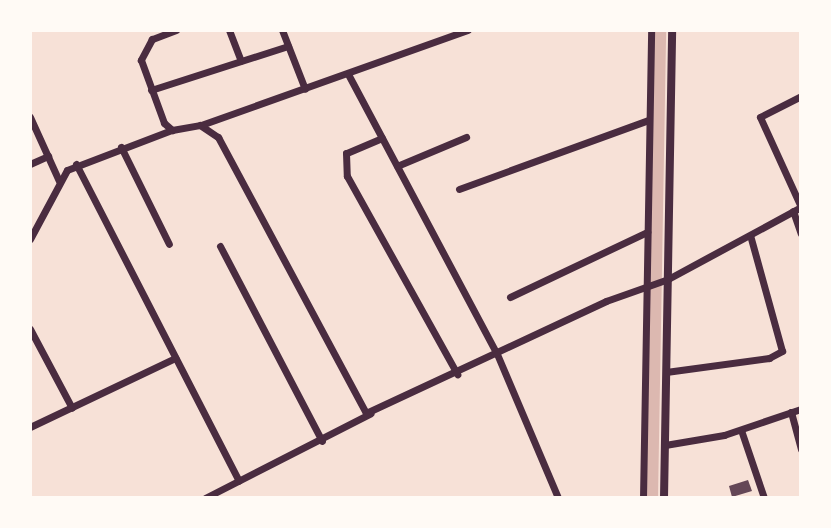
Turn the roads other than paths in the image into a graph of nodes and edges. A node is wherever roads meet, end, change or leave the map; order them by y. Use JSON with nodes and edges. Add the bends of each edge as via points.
{"nodes":[{"id":1,"x":176,"y":30,"type":"edge"},
{"id":2,"x":229,"y":30,"type":"edge"},
{"id":3,"x":282,"y":30,"type":"edge"},
{"id":4,"x":468,"y":30,"type":"edge"},
{"id":5,"x":651,"y":30,"type":"edge"},
{"id":6,"x":672,"y":30,"type":"edge"},
{"id":7,"x":289,"y":46,"type":"junction"},
{"id":8,"x":241,"y":61,"type":"junction"},
{"id":9,"x":348,"y":74,"type":"junction"},
{"id":10,"x":305,"y":89,"type":"junction"},
{"id":11,"x":152,"y":90,"type":"junction"},
{"id":12,"x":801,"y":96,"type":"edge"},
{"id":13,"x":30,"y":117,"type":"edge"},
{"id":14,"x":649,"y":120,"type":"junction"},
{"id":15,"x":200,"y":125,"type":"junction"},
{"id":16,"x":172,"y":131,"type":"junction"},
{"id":17,"x":466,"y":137,"type":"dead end"},
{"id":18,"x":382,"y":138,"type":"junction"},
{"id":19,"x":121,"y":147,"type":"junction"},
{"id":20,"x":48,"y":156,"type":"junction"},
{"id":21,"x":30,"y":164,"type":"edge"},
{"id":22,"x":76,"y":164,"type":"junction"},
{"id":23,"x":397,"y":166,"type":"junction"},
{"id":24,"x":59,"y":181,"type":"junction"},
{"id":25,"x":459,"y":189,"type":"dead end"},
{"id":26,"x":801,"y":207,"type":"edge"},
{"id":27,"x":793,"y":211,"type":"junction"},
{"id":28,"x":647,"y":232,"type":"junction"},
{"id":29,"x":801,"y":234,"type":"edge"},
{"id":30,"x":750,"y":235,"type":"junction"},
{"id":31,"x":30,"y":239,"type":"edge"},
{"id":32,"x":169,"y":244,"type":"dead end"},
{"id":33,"x":220,"y":246,"type":"dead end"},
{"id":34,"x":665,"y":279,"type":"junction"},
{"id":35,"x":649,"y":282,"type":"junction"},
{"id":36,"x":510,"y":297,"type":"dead end"},
{"id":37,"x":30,"y":329,"type":"edge"},
{"id":38,"x":497,"y":354,"type":"junction"},
{"id":39,"x":175,"y":358,"type":"junction"},
{"id":40,"x":666,"y":372,"type":"junction"},
{"id":41,"x":457,"y":374,"type":"junction"},
{"id":42,"x":72,"y":408,"type":"junction"},
{"id":43,"x":801,"y":409,"type":"edge"},
{"id":44,"x":791,"y":412,"type":"junction"},
{"id":45,"x":371,"y":413,"type":"junction"},
{"id":46,"x":30,"y":427,"type":"edge"},
{"id":47,"x":741,"y":430,"type":"junction"},
{"id":48,"x":322,"y":441,"type":"junction"},
{"id":49,"x":665,"y":445,"type":"junction"},
{"id":50,"x":801,"y":450,"type":"edge"},
{"id":51,"x":239,"y":481,"type":"junction"},
{"id":52,"x":205,"y":498,"type":"edge"},
{"id":53,"x":558,"y":498,"type":"edge"},
{"id":54,"x":643,"y":498,"type":"edge"},
{"id":55,"x":664,"y":498,"type":"edge"},
{"id":56,"x":764,"y":498,"type":"edge"}],
"edges":[{"from":1,"to":11,"type":"street","via":[[143,49]]},
{"from":2,"to":8,"type":"street"},
{"from":3,"to":7,"type":"street"},
{"from":4,"to":9,"type":"street"},
{"from":5,"to":14,"type":"street"},
{"from":6,"to":34,"type":"street"},
{"from":7,"to":8,"type":"street"},
{"from":7,"to":10,"type":"street"},
{"from":8,"to":11,"type":"street"},
{"from":9,"to":10,"type":"street"},
{"from":9,"to":18,"type":"street"},
{"from":10,"to":15,"type":"street"},
{"from":11,"to":16,"type":"street"},
{"from":12,"to":26,"type":"street","via":[[760,117]]},
{"from":13,"to":20,"type":"street"},
{"from":14,"to":25,"type":"street"},
{"from":14,"to":28,"type":"street"},
{"from":15,"to":16,"type":"street"},
{"from":15,"to":45,"type":"street","via":[[218,137],[357,403]]},
{"from":16,"to":19,"type":"street"},
{"from":17,"to":23,"type":"street"},
{"from":18,"to":23,"type":"street"},
{"from":18,"to":41,"type":"street","via":[[346,153],[347,176]]},
{"from":19,"to":22,"type":"street"},
{"from":19,"to":32,"type":"street"},
{"from":20,"to":21,"type":"street"},
{"from":20,"to":24,"type":"street"},
{"from":22,"to":24,"type":"street"},
{"from":22,"to":39,"type":"street"},
{"from":23,"to":38,"type":"street"},
{"from":24,"to":31,"type":"street"},
{"from":26,"to":27,"type":"street"},
{"from":27,"to":29,"type":"street"},
{"from":27,"to":30,"type":"street"},
{"from":28,"to":35,"type":"street"},
{"from":28,"to":36,"type":"street"},
{"from":30,"to":34,"type":"street"},
{"from":30,"to":40,"type":"street","via":[[782,351],[769,358]]},
{"from":33,"to":48,"type":"street"},
{"from":34,"to":35,"type":"street"},
{"from":34,"to":40,"type":"street"},
{"from":35,"to":38,"type":"street"},
{"from":35,"to":54,"type":"street"},
{"from":37,"to":42,"type":"street"},
{"from":38,"to":41,"type":"street"},
{"from":38,"to":53,"type":"street"},
{"from":39,"to":42,"type":"street"},
{"from":39,"to":51,"type":"street"},
{"from":40,"to":49,"type":"street"},
{"from":41,"to":45,"type":"street"},
{"from":42,"to":46,"type":"street"},
{"from":43,"to":44,"type":"street"},
{"from":44,"to":47,"type":"street"},
{"from":44,"to":50,"type":"street"},
{"from":45,"to":48,"type":"street"},
{"from":47,"to":49,"type":"street"},
{"from":47,"to":56,"type":"street"},
{"from":48,"to":51,"type":"street"},
{"from":49,"to":55,"type":"street"},
{"from":51,"to":52,"type":"street"}]}
